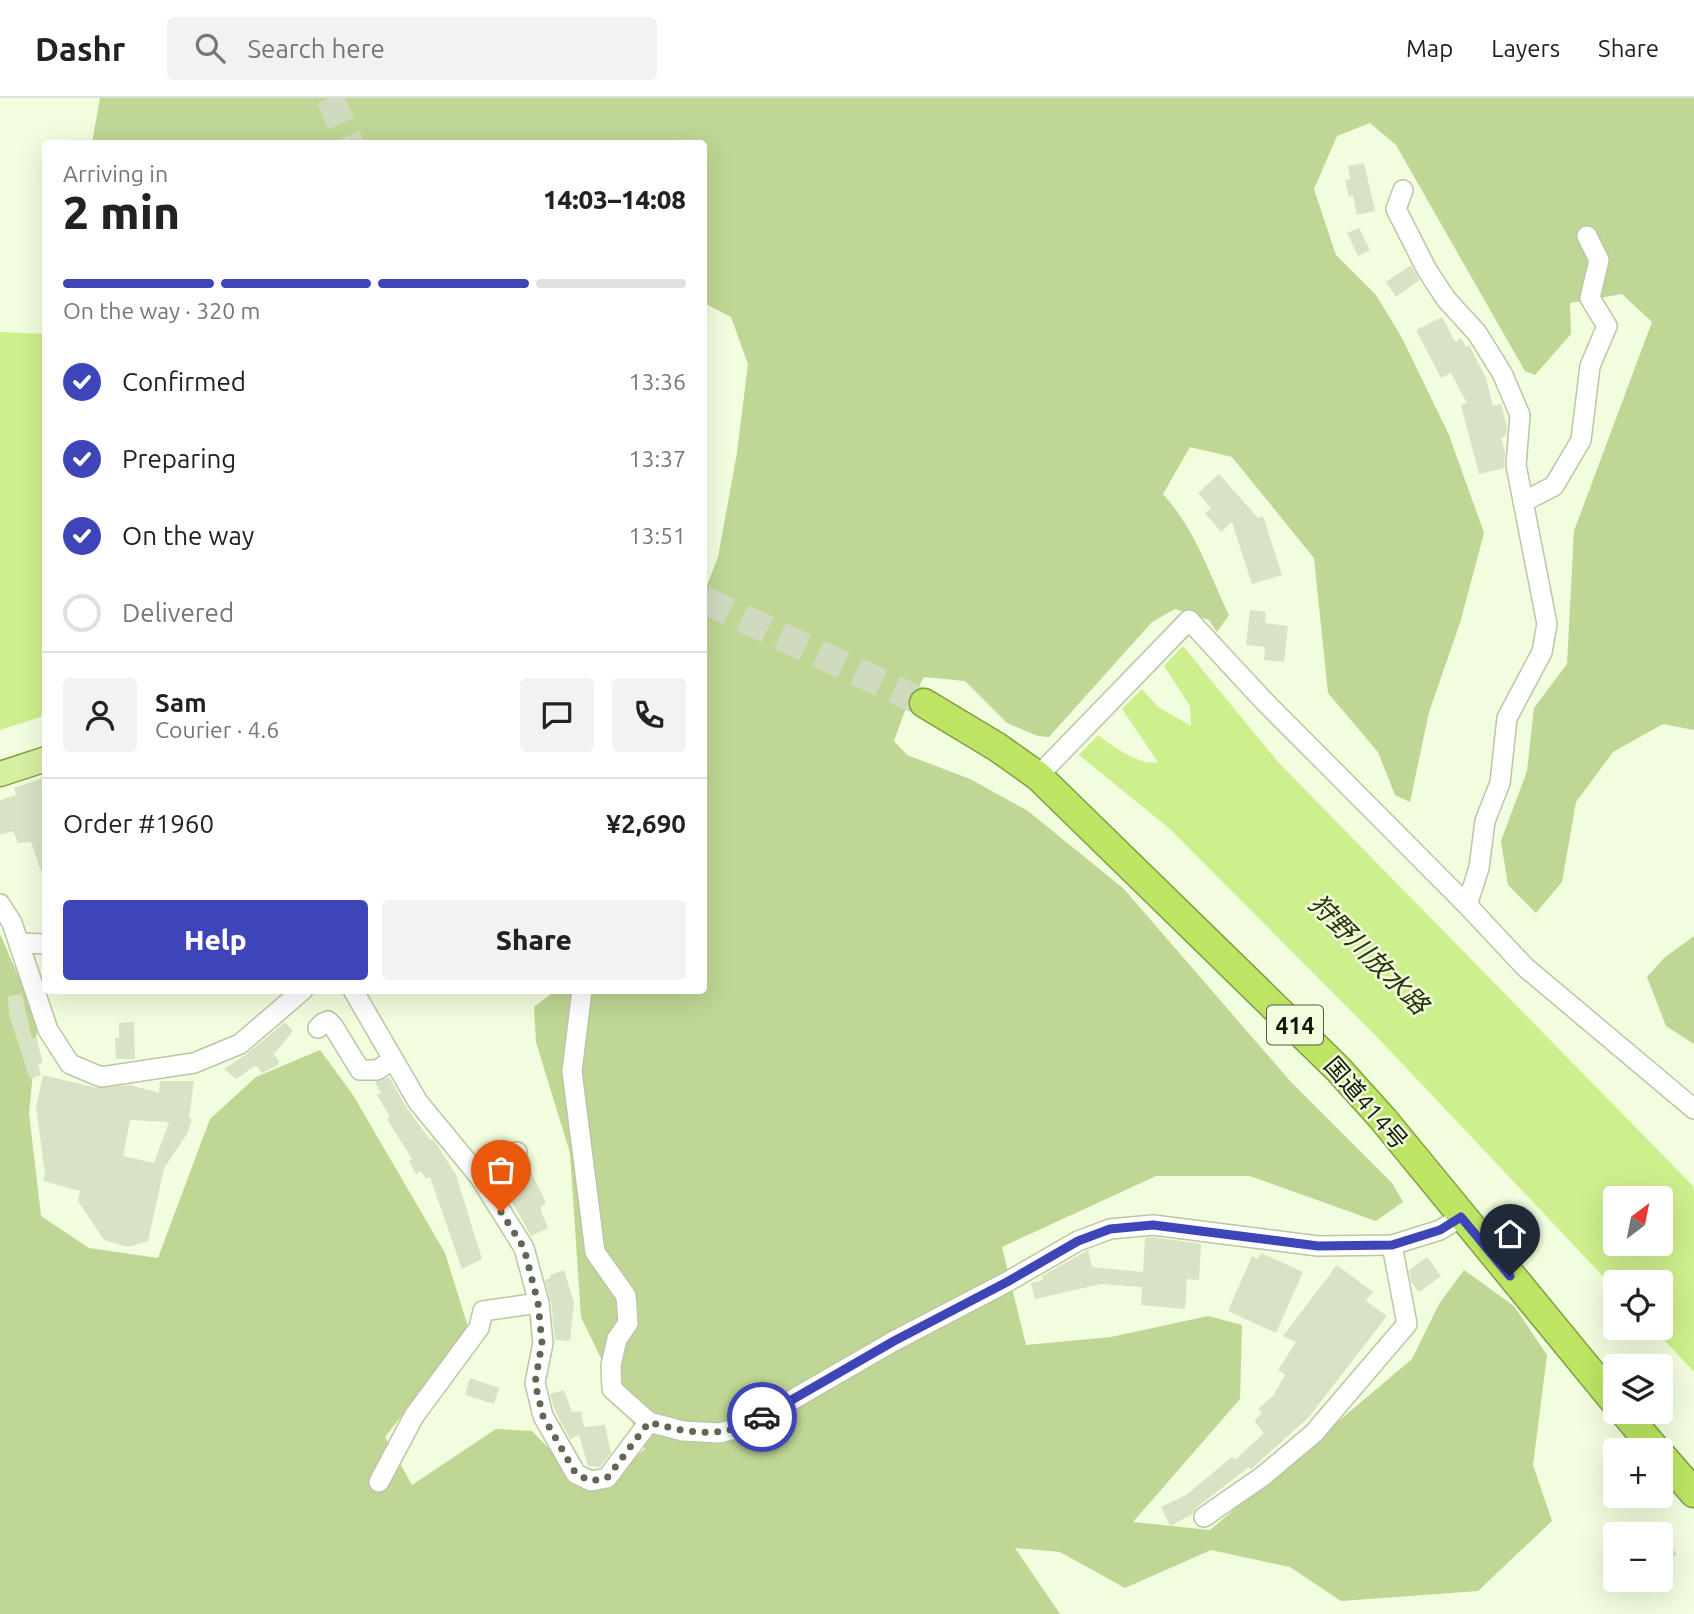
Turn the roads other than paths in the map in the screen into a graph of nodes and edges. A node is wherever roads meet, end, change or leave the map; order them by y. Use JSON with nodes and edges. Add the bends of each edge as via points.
{"nodes":[{"id":1,"x":1403,"y":190,"type":"dead end"},
{"id":2,"x":1587,"y":236,"type":"dead end"},
{"id":3,"x":1522,"y":502,"type":"junction"},
{"id":4,"x":924,"y":702,"type":"tunnel mouth"},
{"id":5,"x":42,"y":760,"type":"edge"},
{"id":6,"x":0,"y":774,"type":"edge"},
{"id":7,"x":1038,"y":776,"type":"junction"},
{"id":8,"x":0,"y":904,"type":"edge"},
{"id":9,"x":1467,"y":905,"type":"junction"},
{"id":10,"x":19,"y":943,"type":"junction"},
{"id":11,"x":42,"y":944,"type":"edge"},
{"id":12,"x":298,"y":994,"type":"edge"},
{"id":13,"x":355,"y":994,"type":"edge"},
{"id":14,"x":582,"y":994,"type":"edge"},
{"id":15,"x":318,"y":1028,"type":"dead end"},
{"id":16,"x":393,"y":1060,"type":"junction"},
{"id":17,"x":1694,"y":1110,"type":"edge"},
{"id":18,"x":517,"y":1152,"type":"dead end"},
{"id":19,"x":477,"y":1174,"type":"junction"},
{"id":20,"x":1461,"y":1217,"type":"junction"},
{"id":21,"x":1392,"y":1245,"type":"junction"},
{"id":22,"x":538,"y":1303,"type":"junction"},
{"id":23,"x":1603,"y":1388,"type":"edge"},
{"id":24,"x":649,"y":1422,"type":"junction"},
{"id":25,"x":1634,"y":1424,"type":"edge"},
{"id":26,"x":1646,"y":1438,"type":"edge"},
{"id":27,"x":1673,"y":1469,"type":"edge"},
{"id":28,"x":388,"y":1475,"type":"dead end"},
{"id":29,"x":1694,"y":1493,"type":"edge"},
{"id":30,"x":1204,"y":1517,"type":"dead end"}],
"edges":[{"from":1,"to":3,"type":"street","via":[[1396,209],[1427,270],[1477,332],[1520,415],[1516,465]]},
{"from":2,"to":3,"type":"street","via":[[1599,260],[1590,298],[1607,326],[1590,366],[1580,440],[1554,486]]},
{"from":3,"to":9,"type":"street","via":[[1547,624],[1542,652],[1507,718],[1500,783],[1485,821],[1479,868]]},
{"from":4,"to":7,"type":"highway","name":"国道414号","number":"414"},
{"from":5,"to":6,"type":"main road"},
{"from":7,"to":9,"type":"street","via":[[1189,620]]},
{"from":7,"to":20,"type":"highway","name":"国道414号","number":"414","via":[[1320,1051],[1383,1119]]},
{"from":8,"to":10,"type":"street"},
{"from":9,"to":17,"type":"street","via":[[1525,967]]},
{"from":10,"to":11,"type":"street"},
{"from":10,"to":12,"type":"street","via":[[57,1047],[70,1064],[101,1077],[194,1063],[240,1044]]},
{"from":13,"to":16,"type":"street"},
{"from":14,"to":24,"type":"street","via":[[572,1071],[595,1252],[626,1296],[628,1323],[617,1339],[612,1389]]},
{"from":15,"to":16,"type":"street","via":[[328,1021],[360,1070],[377,1070]]},
{"from":16,"to":19,"type":"street","via":[[418,1102]]},
{"from":18,"to":19,"type":"street"},
{"from":19,"to":22,"type":"street","via":[[524,1248]]},
{"from":20,"to":21,"type":"street","via":[[1440,1230]]},
{"from":20,"to":23,"type":"highway","name":"国道414号","number":"414"},
{"from":21,"to":24,"type":"street","via":[[1318,1246],[1153,1225],[1110,1229],[1078,1241],[747,1426],[704,1434]]},
{"from":21,"to":30,"type":"street","via":[[1407,1324],[1314,1433]]},
{"from":22,"to":24,"type":"street","via":[[542,1343],[535,1383],[543,1416],[576,1474],[591,1481],[607,1478]]},
{"from":22,"to":28,"type":"street","via":[[483,1311],[479,1328],[414,1416]]},
{"from":25,"to":26,"type":"highway"},
{"from":27,"to":29,"type":"highway"}]}
